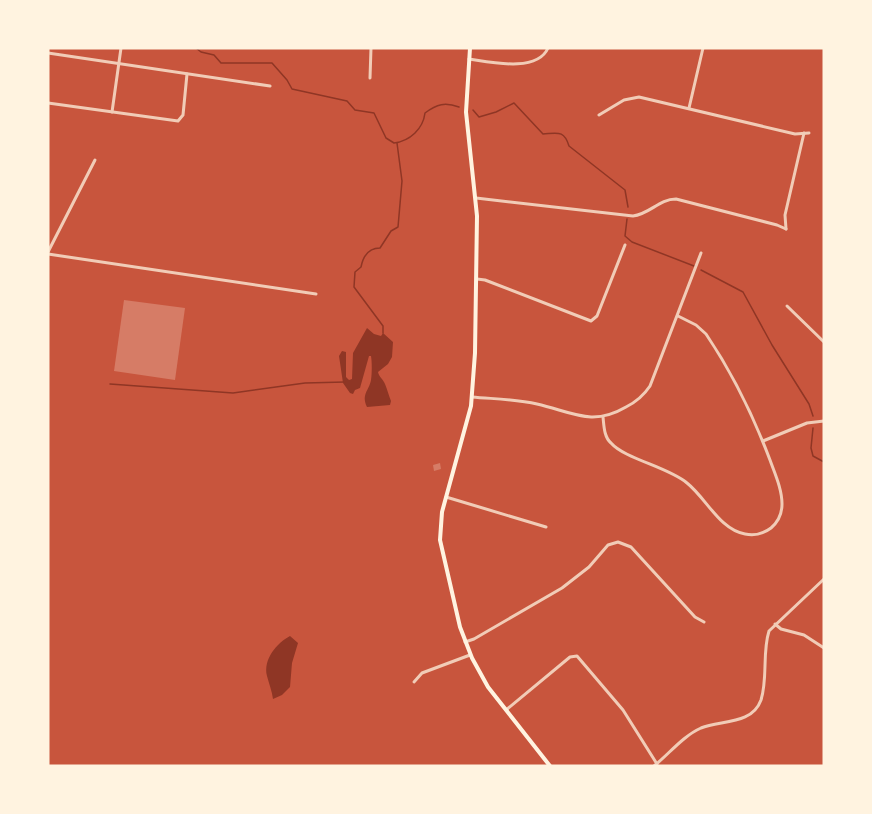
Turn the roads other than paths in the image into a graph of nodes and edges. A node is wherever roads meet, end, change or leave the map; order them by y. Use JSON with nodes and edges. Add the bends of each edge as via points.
{"nodes":[{"id":1,"x":121,"y":48,"type":"edge"},
{"id":2,"x":370,"y":48,"type":"edge"},
{"id":3,"x":470,"y":48,"type":"edge"},
{"id":4,"x":548,"y":48,"type":"edge"},
{"id":5,"x":703,"y":48,"type":"edge"},
{"id":6,"x":48,"y":53,"type":"edge"},
{"id":7,"x":469,"y":59,"type":"junction"},
{"id":8,"x":119,"y":63,"type":"junction"},
{"id":9,"x":187,"y":74,"type":"junction"},
{"id":10,"x":370,"y":78,"type":"dead end"},
{"id":11,"x":270,"y":86,"type":"dead end"},
{"id":12,"x":48,"y":103,"type":"edge"},
{"id":13,"x":689,"y":108,"type":"junction"},
{"id":14,"x":112,"y":112,"type":"junction"},
{"id":15,"x":599,"y":115,"type":"dead end"},
{"id":16,"x":95,"y":160,"type":"dead end"},
{"id":17,"x":476,"y":198,"type":"junction"},
{"id":18,"x":624,"y":245,"type":"dead end"},
{"id":19,"x":48,"y":253,"type":"edge"},
{"id":20,"x":701,"y":253,"type":"dead end"},
{"id":21,"x":477,"y":279,"type":"junction"},
{"id":22,"x":316,"y":294,"type":"dead end"},
{"id":23,"x":787,"y":306,"type":"dead end"},
{"id":24,"x":678,"y":316,"type":"junction"},
{"id":25,"x":824,"y":342,"type":"edge"},
{"id":26,"x":472,"y":396,"type":"junction"},
{"id":27,"x":603,"y":417,"type":"junction"},
{"id":28,"x":824,"y":421,"type":"edge"},
{"id":29,"x":763,"y":441,"type":"junction"},
{"id":30,"x":446,"y":496,"type":"junction"},
{"id":31,"x":546,"y":527,"type":"dead end"},
{"id":32,"x":824,"y":579,"type":"edge"},
{"id":33,"x":704,"y":622,"type":"dead end"},
{"id":34,"x":775,"y":624,"type":"junction"},
{"id":35,"x":465,"y":642,"type":"junction"},
{"id":36,"x":824,"y":648,"type":"edge"},
{"id":37,"x":470,"y":655,"type":"junction"},
{"id":38,"x":414,"y":682,"type":"dead end"},
{"id":39,"x":506,"y":710,"type":"junction"},
{"id":40,"x":655,"y":765,"type":"edge"},
{"id":41,"x":550,"y":766,"type":"edge"}],
"edges":[{"from":1,"to":8,"type":"street"},
{"from":2,"to":10,"type":"street"},
{"from":3,"to":7,"type":"main road"},
{"from":4,"to":7,"type":"street","via":[[542,56],[522,63]]},
{"from":5,"to":13,"type":"street"},
{"from":6,"to":8,"type":"street"},
{"from":7,"to":17,"type":"main road","via":[[466,117]]},
{"from":8,"to":9,"type":"street"},
{"from":8,"to":14,"type":"street"},
{"from":9,"to":11,"type":"street"},
{"from":9,"to":14,"type":"street","via":[[183,115],[178,122]]},
{"from":12,"to":14,"type":"street"},
{"from":13,"to":15,"type":"street","via":[[634,97]]},
{"from":13,"to":17,"type":"street","via":[[795,134],[806,133],[785,215],[786,230],[676,199],[664,200],[644,214],[633,216]]},
{"from":16,"to":19,"type":"street"},
{"from":17,"to":21,"type":"main road"},
{"from":18,"to":21,"type":"street","via":[[597,316],[591,321]]},
{"from":19,"to":22,"type":"street"},
{"from":20,"to":24,"type":"street"},
{"from":21,"to":26,"type":"main road"},
{"from":23,"to":25,"type":"street"},
{"from":24,"to":27,"type":"street","via":[[649,388],[628,406]]},
{"from":24,"to":29,"type":"street","via":[[708,337],[741,392]]},
{"from":26,"to":27,"type":"street"},
{"from":26,"to":30,"type":"main road"},
{"from":27,"to":29,"type":"street","via":[[613,446],[682,479],[729,526],[747,535],[769,529],[777,521],[782,506],[779,485]]},
{"from":28,"to":29,"type":"street","via":[[807,423]]},
{"from":30,"to":31,"type":"street"},
{"from":30,"to":35,"type":"main road","via":[[440,540]]},
{"from":32,"to":34,"type":"street"},
{"from":33,"to":35,"type":"street","via":[[694,617],[630,547],[615,543],[605,547],[589,567],[557,591]]},
{"from":34,"to":36,"type":"street"},
{"from":34,"to":40,"type":"street","via":[[768,633],[763,689],[755,711],[695,731]]},
{"from":35,"to":37,"type":"main road"},
{"from":37,"to":38,"type":"street","via":[[422,673]]},
{"from":37,"to":39,"type":"main road"},
{"from":39,"to":40,"type":"street","via":[[575,656],[623,710]]},
{"from":39,"to":41,"type":"main road"}]}
